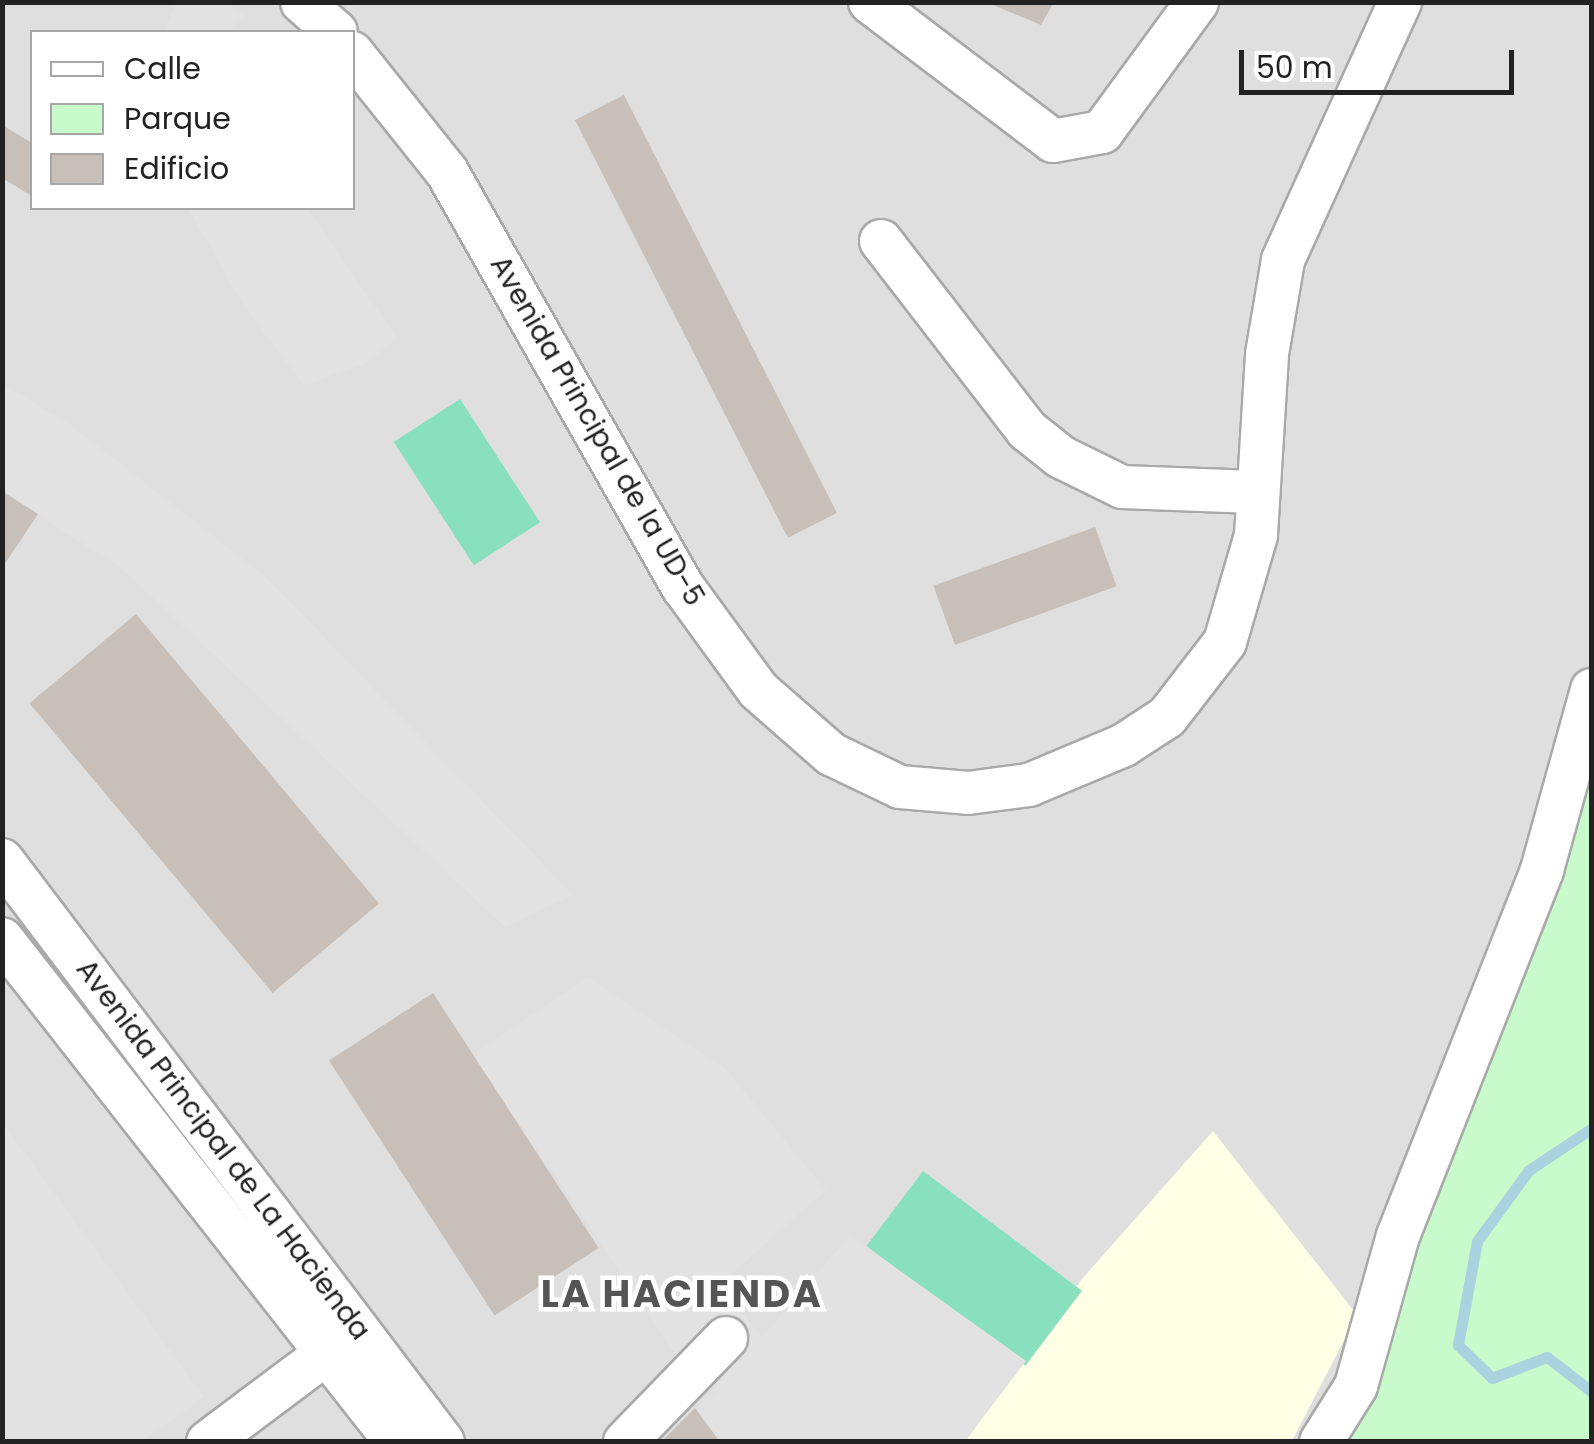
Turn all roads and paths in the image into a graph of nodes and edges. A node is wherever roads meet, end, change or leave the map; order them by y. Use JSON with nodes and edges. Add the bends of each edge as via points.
{"nodes":[{"id":1,"x":302,"y":2,"type":"edge"},
{"id":2,"x":870,"y":2,"type":"edge"},
{"id":3,"x":1197,"y":2,"type":"edge"},
{"id":4,"x":1400,"y":2,"type":"edge"},
{"id":5,"x":334,"y":30,"type":"edge"},
{"id":6,"x":355,"y":58,"type":"edge"},
{"id":7,"x":881,"y":241,"type":"dead end"},
{"id":8,"x":1255,"y":492,"type":"junction"},
{"id":9,"x":1592,"y":690,"type":"edge"},
{"id":10,"x":2,"y":860,"type":"edge"},
{"id":11,"x":2,"y":939,"type":"edge"},
{"id":12,"x":726,"y":1338,"type":"dead end"},
{"id":13,"x":343,"y":1341,"type":"junction"},
{"id":14,"x":208,"y":1442,"type":"edge"},
{"id":15,"x":396,"y":1442,"type":"edge"},
{"id":16,"x":443,"y":1442,"type":"edge"},
{"id":17,"x":624,"y":1442,"type":"edge"},
{"id":18,"x":1320,"y":1442,"type":"edge"}],
"edges":[{"from":1,"to":5,"type":"street"},
{"from":2,"to":3,"type":"street","via":[[1053,141],[1102,132]]},
{"from":4,"to":8,"type":"street","name":"Avenida Principal de la UD-5","via":[[1283,260]]},
{"from":6,"to":8,"type":"street","name":"Avenida Principal de la UD-5","via":[[447,172],[683,587],[758,690],[832,754],[900,788],[1029,786],[1078,770],[1167,717],[1224,642],[1246,590]]},
{"from":7,"to":8,"type":"street","via":[[1027,430],[1061,457],[1122,488]]},
{"from":9,"to":18,"type":"street","via":[[1542,870],[1398,1236],[1356,1386]]},
{"from":10,"to":13,"type":"street","name":"Avenida Principal de La Hacienda"},
{"from":11,"to":13,"type":"street","name":"Avenida Principal de La Hacienda"},
{"from":12,"to":17,"type":"street"},
{"from":13,"to":14,"type":"street"},
{"from":13,"to":15,"type":"street","name":"Avenida Principal de La Hacienda"},
{"from":13,"to":16,"type":"street","name":"Avenida Principal de La Hacienda"}]}
